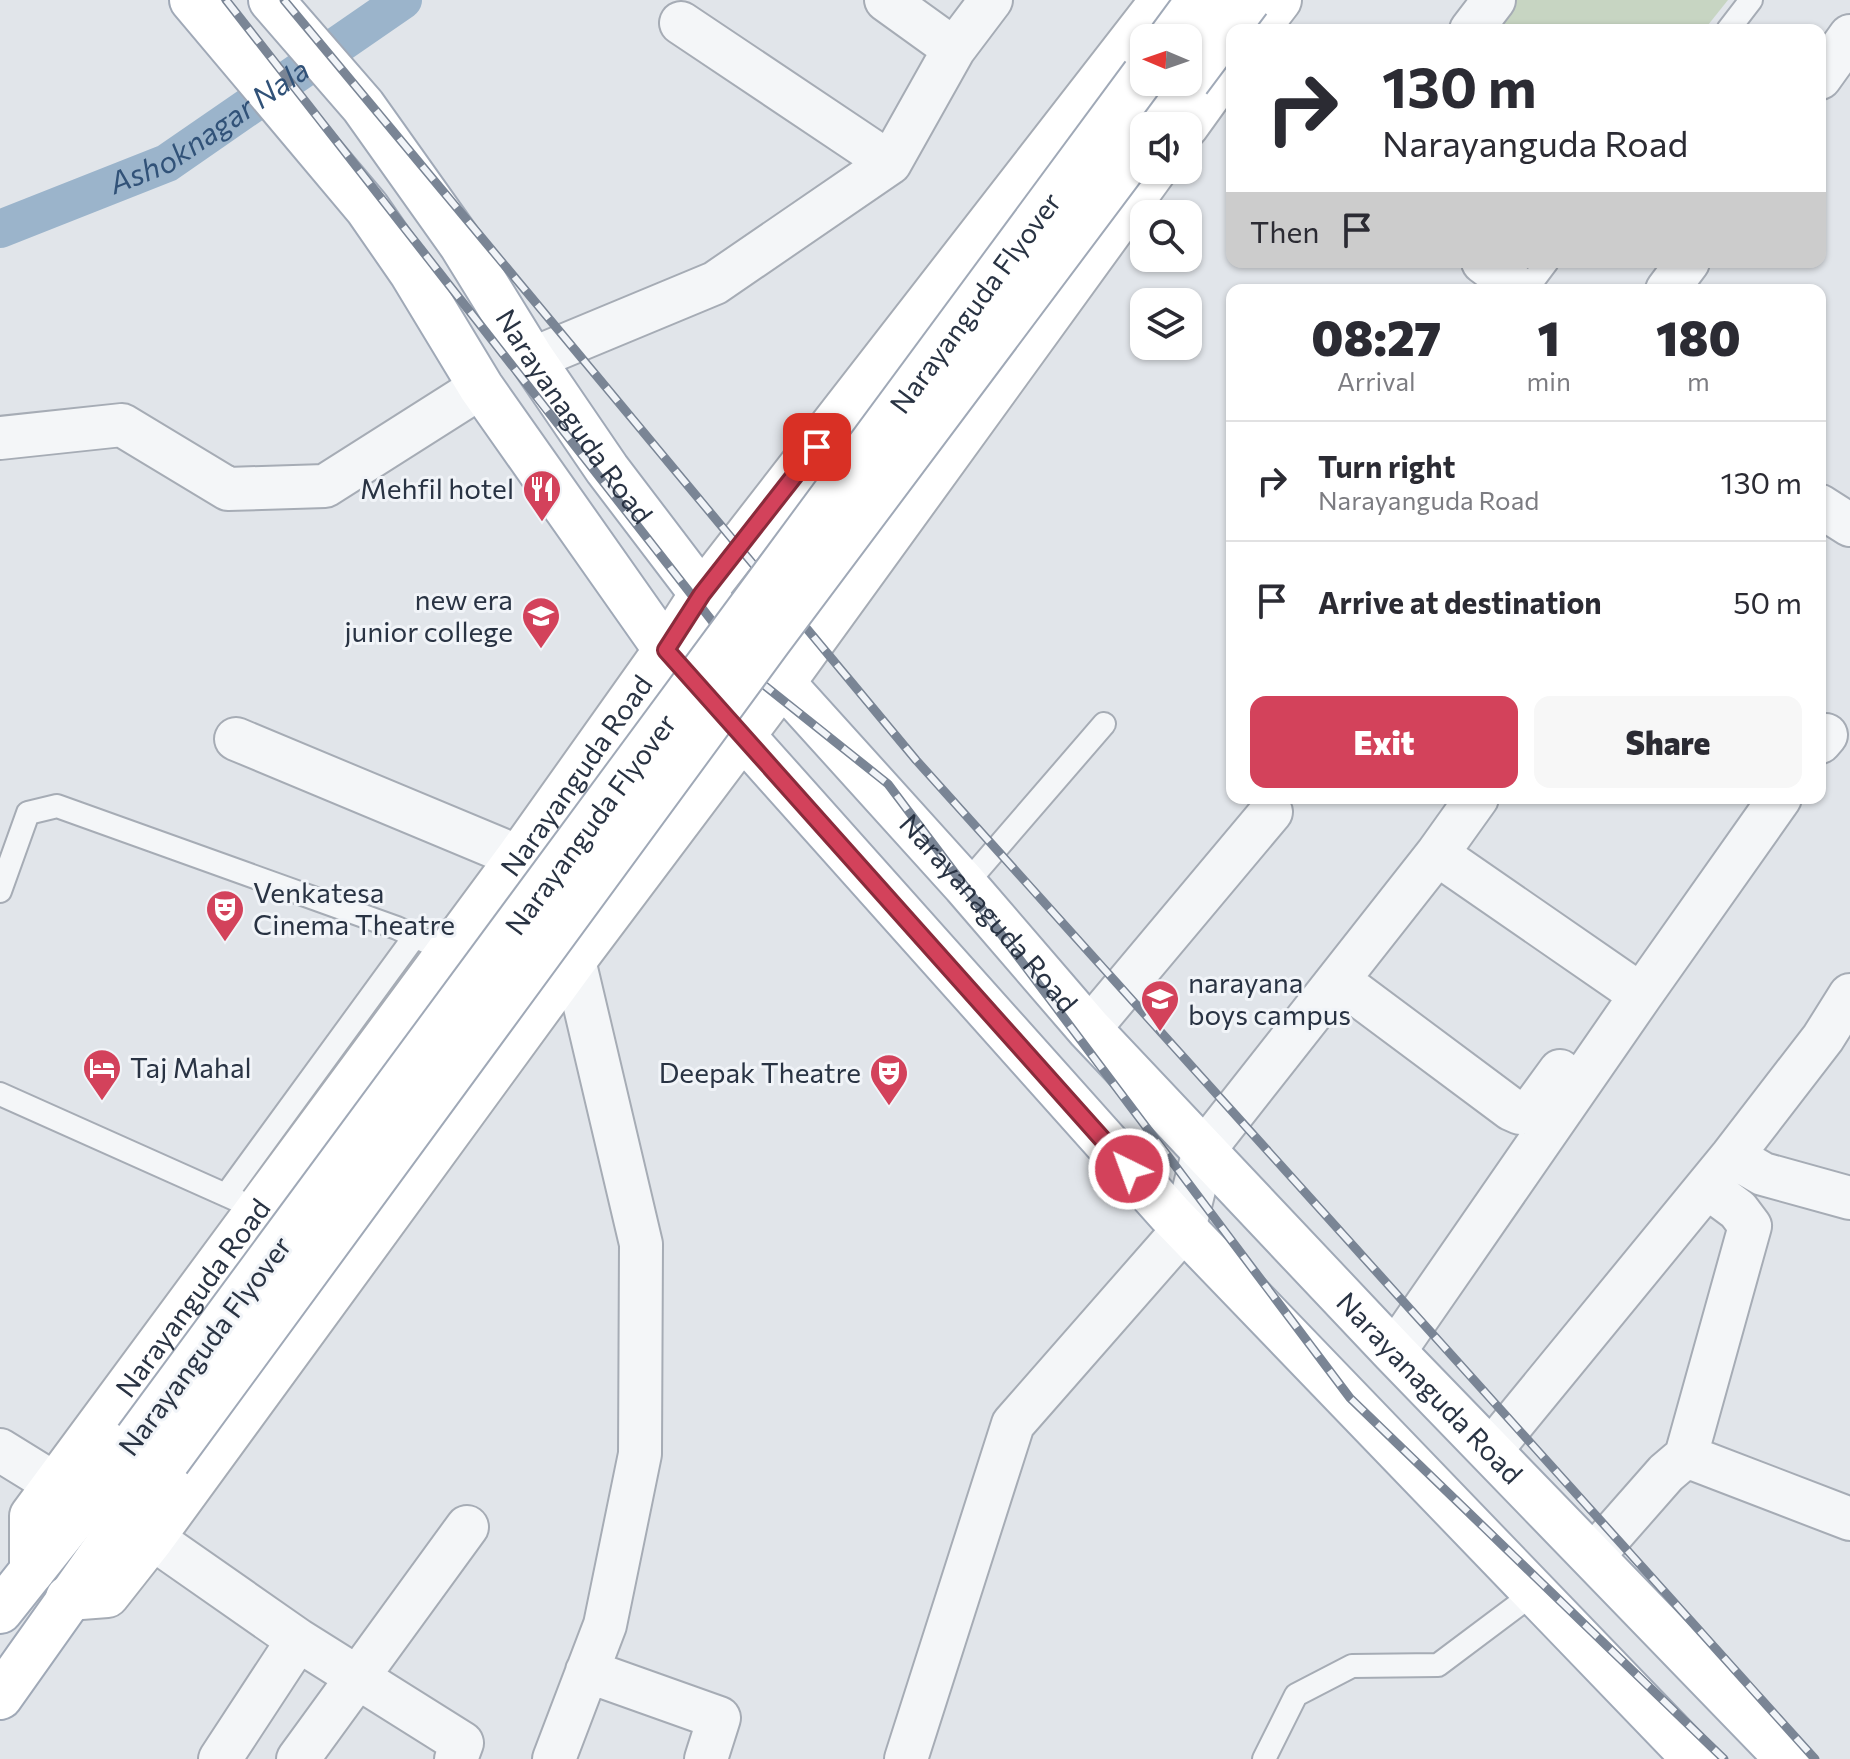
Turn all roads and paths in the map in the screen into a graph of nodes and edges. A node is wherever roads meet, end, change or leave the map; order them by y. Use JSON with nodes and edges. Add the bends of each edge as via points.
{"nodes":[{"id":1,"x":192,"y":0,"type":"edge"},
{"id":2,"x":271,"y":0,"type":"edge"},
{"id":3,"x":886,"y":0,"type":"edge"},
{"id":4,"x":991,"y":0,"type":"edge"},
{"id":5,"x":1199,"y":0,"type":"edge"},
{"id":6,"x":1248,"y":0,"type":"edge"},
{"id":7,"x":1279,"y":0,"type":"edge"},
{"id":8,"x":1494,"y":0,"type":"edge"},
{"id":9,"x":1751,"y":0,"type":"edge"},
{"id":10,"x":1168,"y":21,"type":"edge"},
{"id":11,"x":681,"y":23,"type":"dead end"},
{"id":12,"x":1237,"y":24,"type":"edge"},
{"id":13,"x":1261,"y":24,"type":"edge"},
{"id":14,"x":1476,"y":24,"type":"edge"},
{"id":15,"x":1733,"y":24,"type":"edge"},
{"id":16,"x":1850,"y":36,"type":"edge"},
{"id":17,"x":1226,"y":47,"type":"edge"},
{"id":18,"x":954,"y":49,"type":"junction"},
{"id":19,"x":1826,"y":70,"type":"edge"},
{"id":20,"x":1213,"y":75,"type":"edge"},
{"id":21,"x":1130,"y":94,"type":"edge"},
{"id":22,"x":1170,"y":112,"type":"edge"},
{"id":23,"x":1193,"y":112,"type":"edge"},
{"id":24,"x":1130,"y":158,"type":"edge"},
{"id":25,"x":890,"y":163,"type":"junction"},
{"id":26,"x":1144,"y":184,"type":"edge"},
{"id":27,"x":1492,"y":268,"type":"edge"},
{"id":28,"x":1542,"y":268,"type":"edge"},
{"id":29,"x":1514,"y":284,"type":"edge"},
{"id":30,"x":1528,"y":284,"type":"edge"},
{"id":31,"x":532,"y":359,"type":"junction"},
{"id":32,"x":481,"y":387,"type":"junction"},
{"id":33,"x":0,"y":438,"type":"edge"},
{"id":34,"x":1826,"y":510,"type":"edge"},
{"id":35,"x":1850,"y":525,"type":"edge"},
{"id":36,"x":702,"y":594,"type":"junction"},
{"id":37,"x":666,"y":650,"type":"junction"},
{"id":38,"x":783,"y":682,"type":"junction"},
{"id":39,"x":1104,"y":724,"type":"dead end"},
{"id":40,"x":741,"y":737,"type":"junction"},
{"id":41,"x":236,"y":739,"type":"dead end"},
{"id":42,"x":1473,"y":804,"type":"edge"},
{"id":43,"x":1775,"y":804,"type":"edge"},
{"id":44,"x":1271,"y":812,"type":"dead end"},
{"id":45,"x":1437,"y":854,"type":"junction"},
{"id":46,"x":519,"y":857,"type":"junction"},
{"id":47,"x":965,"y":885,"type":"junction"},
{"id":48,"x":0,"y":891,"type":"edge"},
{"id":49,"x":432,"y":944,"type":"junction"},
{"id":50,"x":574,"y":960,"type":"junction"},
{"id":51,"x":1338,"y":980,"type":"junction"},
{"id":52,"x":1632,"y":989,"type":"junction"},
{"id":53,"x":1850,"y":995,"type":"edge"},
{"id":54,"x":1089,"y":1029,"type":"junction"},
{"id":55,"x":1837,"y":1040,"type":"edge"},
{"id":56,"x":0,"y":1094,"type":"edge"},
{"id":57,"x":1204,"y":1150,"type":"junction"},
{"id":58,"x":1719,"y":1172,"type":"junction"},
{"id":59,"x":1850,"y":1198,"type":"edge"},
{"id":60,"x":243,"y":1202,"type":"junction"},
{"id":61,"x":1184,"y":1229,"type":"junction"},
{"id":62,"x":1394,"y":1352,"type":"junction"},
{"id":63,"x":0,"y":1450,"type":"edge"},
{"id":64,"x":153,"y":1450,"type":"junction"},
{"id":65,"x":1491,"y":1450,"type":"junction"},
{"id":66,"x":1686,"y":1456,"type":"junction"},
{"id":67,"x":55,"y":1484,"type":"junction"},
{"id":68,"x":1850,"y":1519,"type":"edge"},
{"id":69,"x":467,"y":1527,"type":"dead end"},
{"id":70,"x":152,"y":1538,"type":"junction"},
{"id":71,"x":1593,"y":1556,"type":"junction"},
{"id":72,"x":32,"y":1571,"type":"junction"},
{"id":73,"x":1534,"y":1593,"type":"junction"},
{"id":74,"x":68,"y":1598,"type":"junction"},
{"id":75,"x":0,"y":1611,"type":"edge"},
{"id":76,"x":298,"y":1640,"type":"junction"},
{"id":77,"x":587,"y":1671,"type":"junction"},
{"id":78,"x":357,"y":1678,"type":"junction"},
{"id":79,"x":0,"y":1697,"type":"edge"},
{"id":80,"x":220,"y":1759,"type":"edge"},
{"id":81,"x":298,"y":1759,"type":"edge"},
{"id":82,"x":456,"y":1759,"type":"edge"},
{"id":83,"x":554,"y":1759,"type":"edge"},
{"id":84,"x":706,"y":1759,"type":"edge"},
{"id":85,"x":906,"y":1759,"type":"edge"},
{"id":86,"x":1264,"y":1759,"type":"edge"},
{"id":87,"x":1695,"y":1759,"type":"edge"},
{"id":88,"x":1788,"y":1759,"type":"edge"}],
"edges":[{"from":1,"to":32,"type":"main road","name":"Narayanaguda Road","via":[[367,208]]},
{"from":2,"to":31,"type":"main road","name":"Narayanaguda Road","via":[[363,106],[461,244]]},
{"from":3,"to":18,"type":"street"},
{"from":4,"to":18,"type":"street"},
{"from":5,"to":10,"type":"main road","bridge":true},
{"from":6,"to":12,"type":"main road","bridge":true},
{"from":7,"to":13,"type":"main road"},
{"from":8,"to":14,"type":"street"},
{"from":9,"to":15,"type":"lane"},
{"from":10,"to":20,"type":"street"},
{"from":10,"to":36,"type":"main road","name":"Narayanguda Road","via":[[990,227]]},
{"from":11,"to":25,"type":"street"},
{"from":16,"to":19,"type":"street"},
{"from":17,"to":20,"type":"main road","bridge":true},
{"from":18,"to":25,"type":"street"},
{"from":20,"to":22,"type":"main road"},
{"from":20,"to":23,"type":"main road"},
{"from":21,"to":64,"type":"main road","name":"Narayanguda Flyover","bridge":true},
{"from":24,"to":64,"type":"main road","name":"Narayanguda Flyover","bridge":true},
{"from":25,"to":31,"type":"street","via":[[715,283]]},
{"from":26,"to":38,"type":"main road"},
{"from":27,"to":29,"type":"street"},
{"from":28,"to":30,"type":"lane"},
{"from":31,"to":36,"type":"main road","name":"Narayanaguda Road"},
{"from":32,"to":33,"type":"street","via":[[325,486],[228,489],[122,425]]},
{"from":32,"to":37,"type":"main road","name":"Narayanaguda Road"},
{"from":34,"to":35,"type":"street"},
{"from":36,"to":37,"type":"main road","name":"Narayanguda Road"},
{"from":36,"to":38,"type":"main road","name":"Narayanaguda Road"},
{"from":37,"to":40,"type":"main road","name":"Narayanaguda Road"},
{"from":37,"to":46,"type":"main road","name":"Narayanguda Road"},
{"from":38,"to":40,"type":"main road"},
{"from":38,"to":47,"type":"main road","name":"Narayanaguda Road"},
{"from":39,"to":47,"type":"lane"},
{"from":40,"to":50,"type":"main road"},
{"from":40,"to":61,"type":"main road","name":"Narayanaguda Road"},
{"from":41,"to":46,"type":"street"},
{"from":42,"to":45,"type":"street"},
{"from":43,"to":52,"type":"street"},
{"from":44,"to":54,"type":"street"},
{"from":45,"to":51,"type":"street"},
{"from":45,"to":52,"type":"street"},
{"from":46,"to":49,"type":"main road","name":"Narayanguda Road"},
{"from":47,"to":54,"type":"main road","name":"Narayanaguda Road"},
{"from":48,"to":49,"type":"lane","via":[[28,813],[57,806]]},
{"from":49,"to":60,"type":"main road","name":"Narayanguda Road"},
{"from":50,"to":70,"type":"main road"},
{"from":50,"to":77,"type":"street","via":[[641,1244],[640,1454],[605,1625]]},
{"from":51,"to":52,"type":"street","via":[[1520,1113],[1530,1112]]},
{"from":51,"to":57,"type":"street"},
{"from":52,"to":62,"type":"street"},
{"from":53,"to":55,"type":"street"},
{"from":54,"to":57,"type":"main road","name":"Narayanaguda Road"},
{"from":55,"to":58,"type":"street"},
{"from":56,"to":60,"type":"lane"},
{"from":57,"to":61,"type":"street"},
{"from":57,"to":62,"type":"main road","name":"Narayanaguda Road"},
{"from":58,"to":59,"type":"street","via":[[1763,1174]]},
{"from":58,"to":65,"type":"street"},
{"from":58,"to":66,"type":"street","via":[[1750,1226]]},
{"from":60,"to":67,"type":"main road","name":"Narayanguda Road"},
{"from":61,"to":73,"type":"main road","name":"Narayanaguda Road"},
{"from":61,"to":85,"type":"street","via":[[1013,1424]]},
{"from":62,"to":65,"type":"main road","name":"Narayanaguda Road"},
{"from":63,"to":67,"type":"street"},
{"from":64,"to":72,"type":"main road","name":"Narayanguda Flyover"},
{"from":64,"to":74,"type":"main road","name":"Narayanguda Flyover"},
{"from":65,"to":71,"type":"main road","name":"Narayanaguda Road"},
{"from":66,"to":68,"type":"street"},
{"from":66,"to":71,"type":"street"},
{"from":67,"to":72,"type":"main road","name":"Narayanguda Road","via":[[32,1516]]},
{"from":69,"to":78,"type":"street"},
{"from":70,"to":74,"type":"main road","via":[[107,1595]]},
{"from":70,"to":76,"type":"street"},
{"from":71,"to":88,"type":"main road","name":"Narayanaguda Road"},
{"from":72,"to":75,"type":"main road","name":"Narayanguda Flyover"},
{"from":73,"to":86,"type":"lane","via":[[1438,1665],[1352,1666],[1296,1695]]},
{"from":73,"to":87,"type":"main road","name":"Narayanaguda Road"},
{"from":74,"to":79,"type":"main road","name":"Narayanguda Flyover"},
{"from":76,"to":78,"type":"street"},
{"from":76,"to":80,"type":"street"},
{"from":77,"to":83,"type":"street"},
{"from":77,"to":84,"type":"street","via":[[719,1718]]},
{"from":78,"to":81,"type":"street"},
{"from":78,"to":82,"type":"street","via":[[462,1743]]}]}
